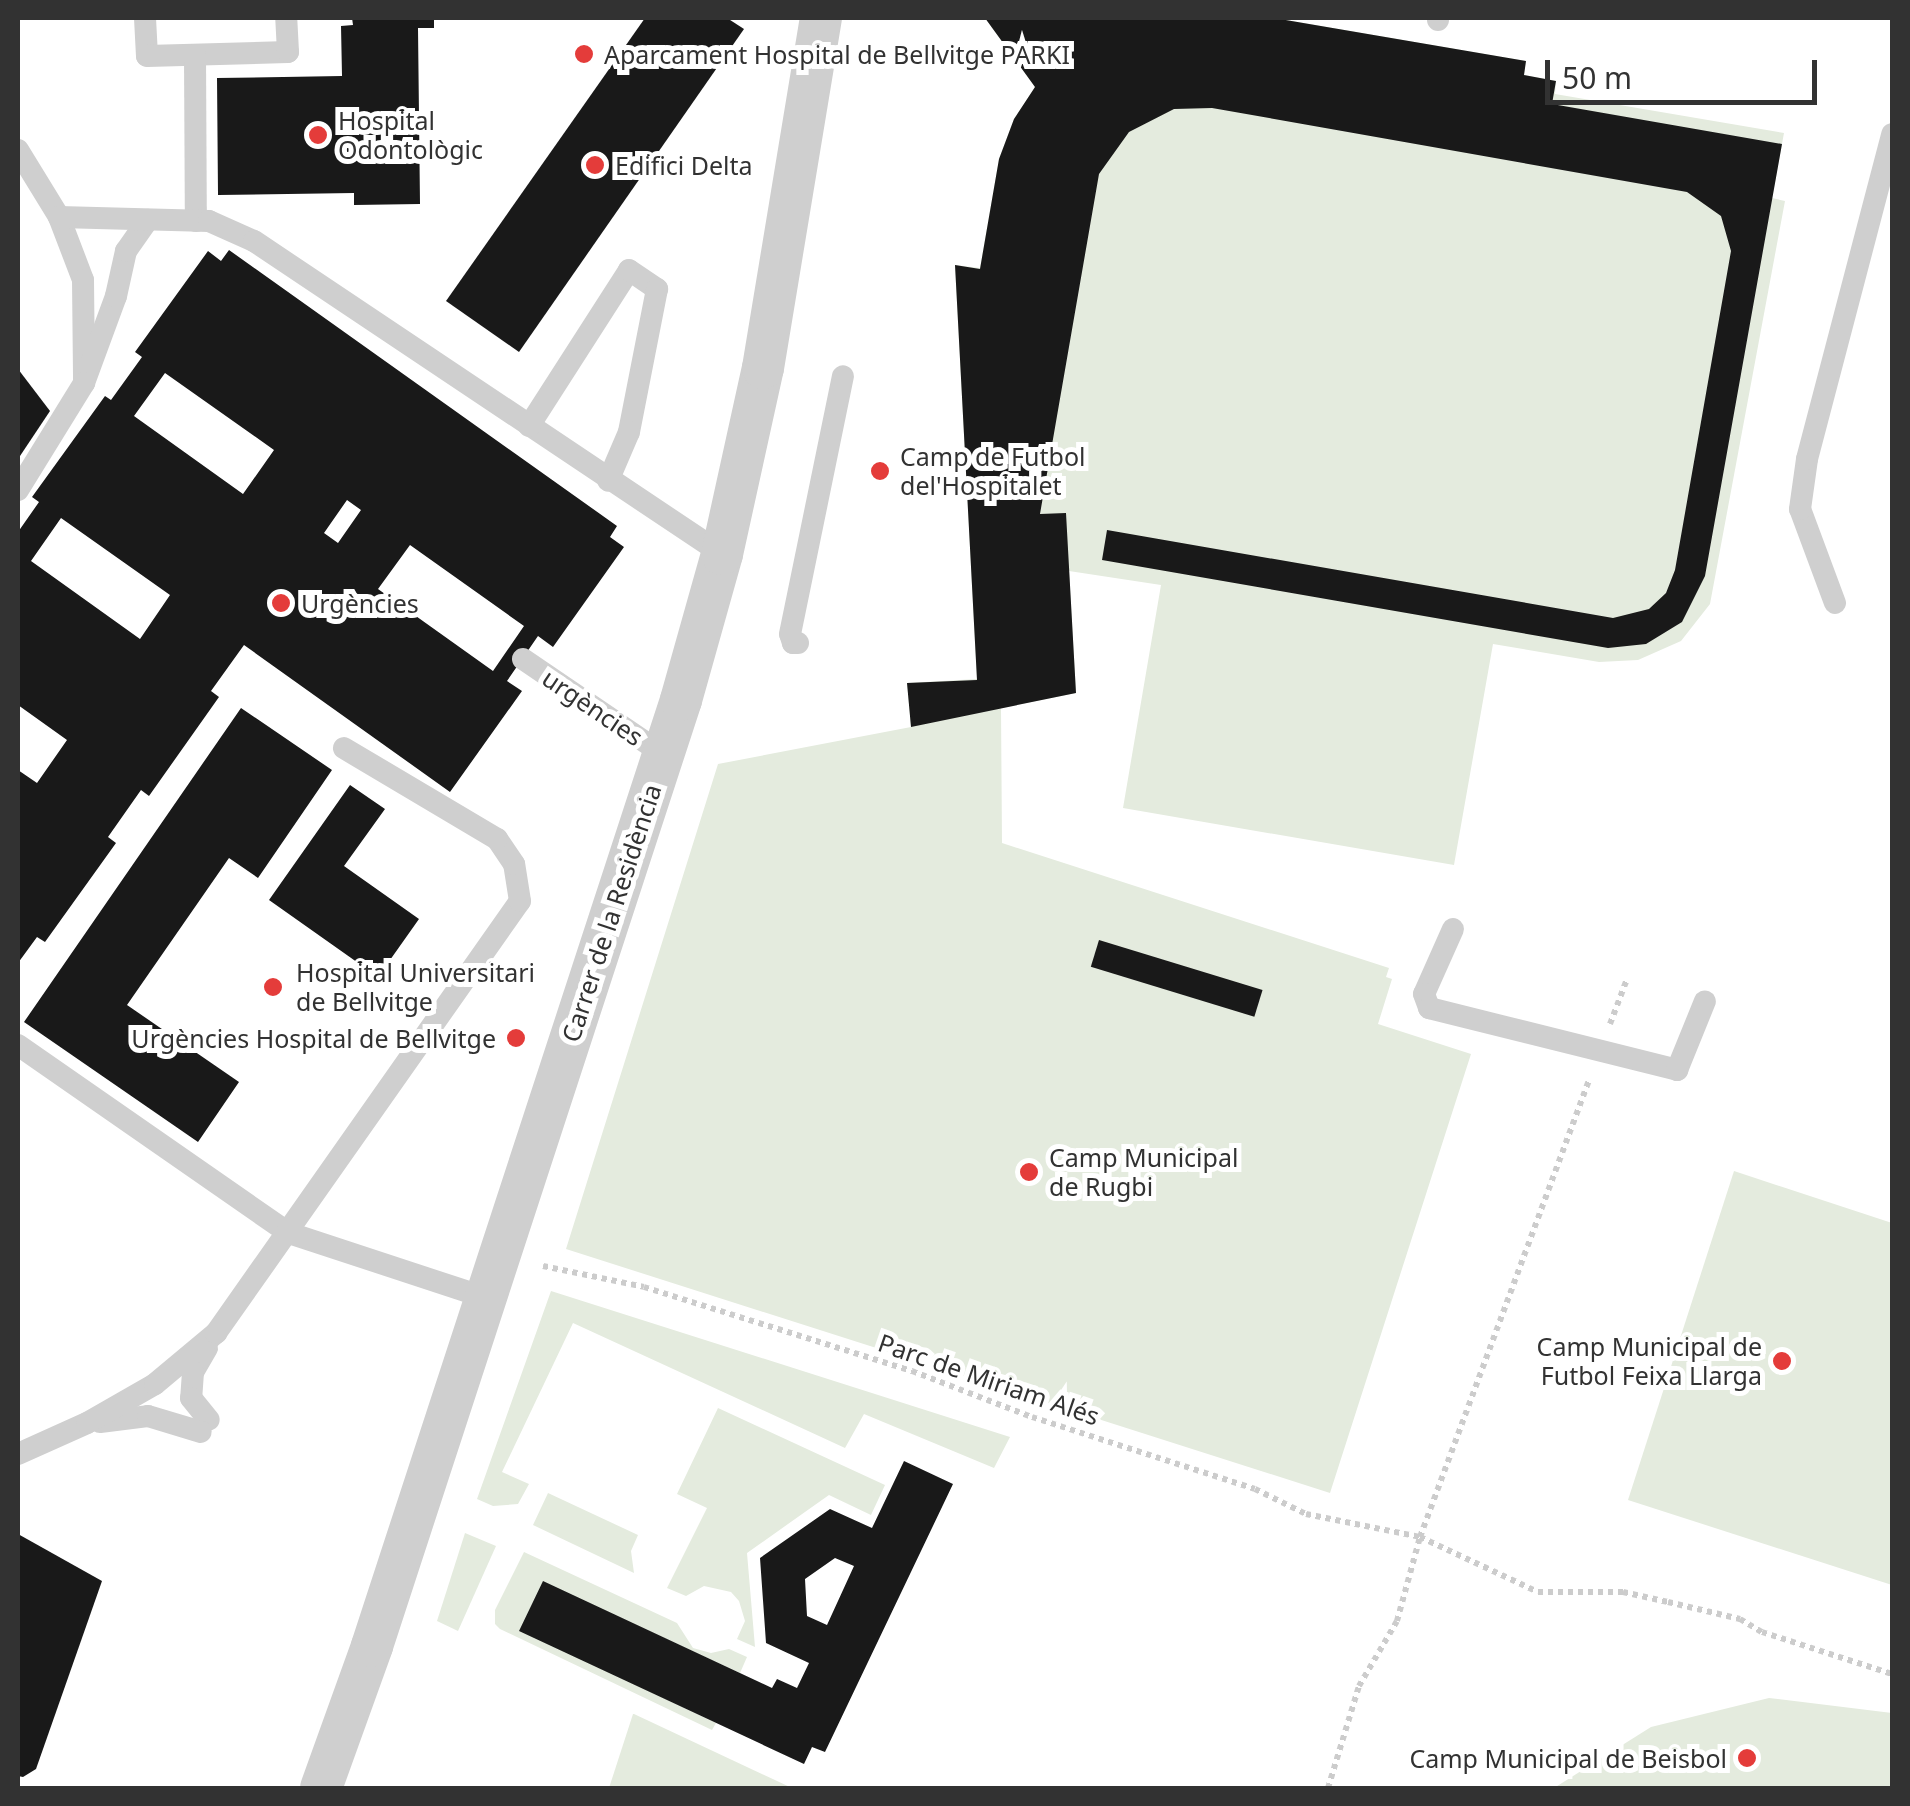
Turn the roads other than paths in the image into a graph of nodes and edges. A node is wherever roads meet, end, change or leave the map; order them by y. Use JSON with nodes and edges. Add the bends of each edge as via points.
{"nodes":[{"id":1,"x":145,"y":18,"type":"edge"},
{"id":2,"x":286,"y":18,"type":"edge"},
{"id":3,"x":821,"y":18,"type":"edge"},
{"id":4,"x":195,"y":55,"type":"junction"},
{"id":5,"x":1892,"y":134,"type":"edge"},
{"id":6,"x":18,"y":150,"type":"edge"},
{"id":7,"x":58,"y":217,"type":"junction"},
{"id":8,"x":148,"y":220,"type":"junction"},
{"id":9,"x":196,"y":220,"type":"junction"},
{"id":10,"x":843,"y":376,"type":"dead end"},
{"id":11,"x":84,"y":383,"type":"junction"},
{"id":12,"x":529,"y":426,"type":"junction"},
{"id":13,"x":608,"y":481,"type":"junction"},
{"id":14,"x":18,"y":490,"type":"edge"},
{"id":15,"x":722,"y":554,"type":"junction"},
{"id":16,"x":1835,"y":604,"type":"dead end"},
{"id":17,"x":798,"y":643,"type":"dead end"},
{"id":18,"x":522,"y":659,"type":"dead end"},
{"id":19,"x":344,"y":748,"type":"dead end"},
{"id":20,"x":664,"y":754,"type":"junction"},
{"id":21,"x":1454,"y":930,"type":"dead end"},
{"id":22,"x":1705,"y":1002,"type":"dead end"},
{"id":23,"x":18,"y":1045,"type":"edge"},
{"id":24,"x":289,"y":1232,"type":"junction"},
{"id":25,"x":484,"y":1297,"type":"junction"},
{"id":26,"x":216,"y":1333,"type":"junction"},
{"id":27,"x":86,"y":1423,"type":"junction"},
{"id":28,"x":18,"y":1454,"type":"edge"},
{"id":29,"x":321,"y":1788,"type":"edge"}],
"edges":[{"from":1,"to":4,"type":"lane","via":[[147,56]]},
{"from":2,"to":4,"type":"lane","via":[[288,52]]},
{"from":3,"to":15,"type":"street","name":"Carrer de la Residència","via":[[763,368]]},
{"from":4,"to":9,"type":"lane"},
{"from":5,"to":16,"type":"lane","via":[[1800,508]]},
{"from":6,"to":7,"type":"lane"},
{"from":7,"to":8,"type":"lane"},
{"from":7,"to":11,"type":"lane","via":[[83,280]]},
{"from":8,"to":9,"type":"lane"},
{"from":8,"to":11,"type":"lane","via":[[126,252]]},
{"from":9,"to":12,"type":"lane","via":[[254,241]]},
{"from":10,"to":17,"type":"lane","via":[[790,634]]},
{"from":11,"to":14,"type":"lane"},
{"from":12,"to":13,"type":"lane"},
{"from":12,"to":13,"type":"lane","via":[[629,270],[657,288],[629,432]]},
{"from":13,"to":15,"type":"lane"},
{"from":15,"to":20,"type":"street","name":"Carrer de la Residència"},
{"from":18,"to":20,"type":"lane","name":"urgències"},
{"from":19,"to":24,"type":"lane","via":[[497,839],[514,864],[520,901]]},
{"from":20,"to":25,"type":"street","name":"Carrer de la Residència"},
{"from":21,"to":22,"type":"lane","via":[[1424,994],[1429,1008],[1677,1070]]},
{"from":23,"to":24,"type":"lane"},
{"from":24,"to":25,"type":"lane"},
{"from":24,"to":26,"type":"lane"},
{"from":25,"to":29,"type":"street","name":"Carrer de la Residència"},
{"from":26,"to":27,"type":"lane","via":[[156,1384]]},
{"from":26,"to":27,"type":"lane","via":[[194,1372],[191,1398],[205,1426],[148,1416]]},
{"from":27,"to":28,"type":"lane"}]}
